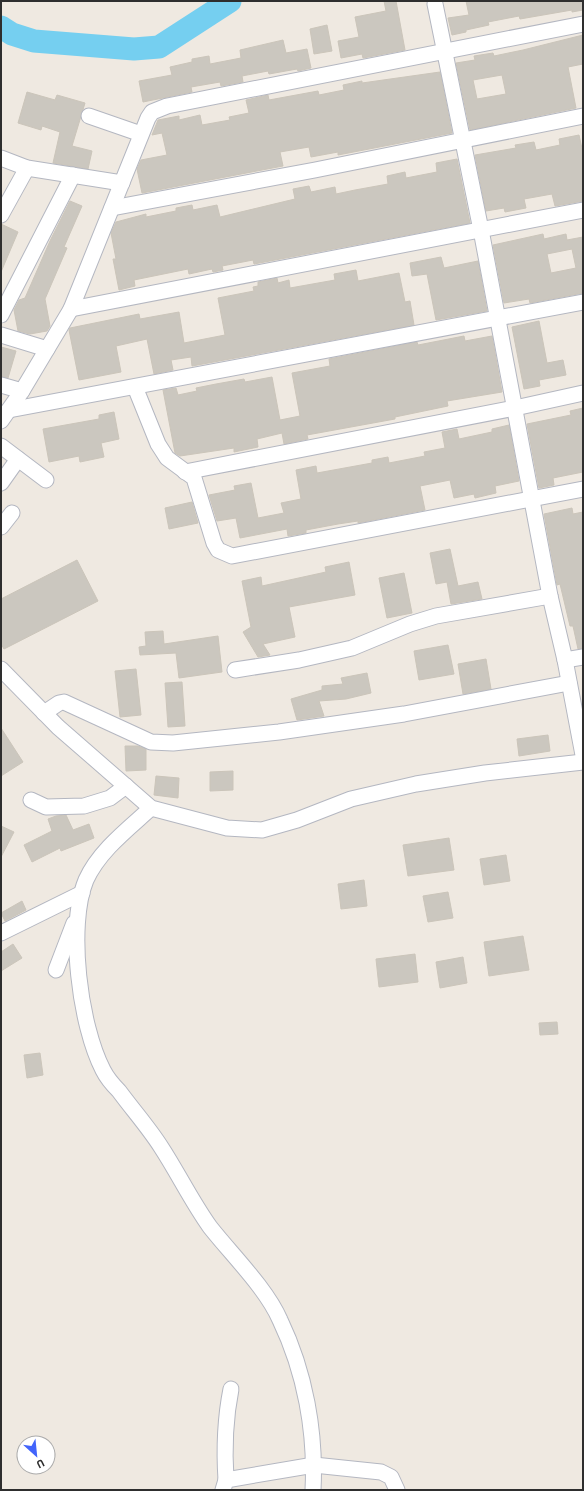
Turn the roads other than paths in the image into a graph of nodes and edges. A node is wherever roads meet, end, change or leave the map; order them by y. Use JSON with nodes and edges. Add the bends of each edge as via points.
{"nodes":[{"id":1,"x":435,"y":4,"type":"dead end"},
{"id":2,"x":583,"y":24,"type":"edge"},
{"id":3,"x":445,"y":52,"type":"junction"},
{"id":4,"x":89,"y":116,"type":"dead end"},
{"id":5,"x":583,"y":116,"type":"edge"},
{"id":6,"x":141,"y":134,"type":"junction"},
{"id":7,"x":463,"y":140,"type":"junction"},
{"id":8,"x":1,"y":158,"type":"edge"},
{"id":9,"x":27,"y":168,"type":"junction"},
{"id":10,"x":73,"y":175,"type":"junction"},
{"id":11,"x":122,"y":183,"type":"junction"},
{"id":12,"x":112,"y":208,"type":"junction"},
{"id":13,"x":583,"y":210,"type":"edge"},
{"id":14,"x":1,"y":215,"type":"edge"},
{"id":15,"x":481,"y":230,"type":"junction"},
{"id":16,"x":583,"y":302,"type":"edge"},
{"id":17,"x":71,"y":309,"type":"junction"},
{"id":18,"x":1,"y":315,"type":"edge"},
{"id":19,"x":497,"y":320,"type":"junction"},
{"id":20,"x":1,"y":335,"type":"edge"},
{"id":21,"x":47,"y":349,"type":"junction"},
{"id":22,"x":1,"y":386,"type":"edge"},
{"id":23,"x":135,"y":387,"type":"junction"},
{"id":24,"x":22,"y":391,"type":"junction"},
{"id":25,"x":583,"y":393,"type":"edge"},
{"id":26,"x":514,"y":408,"type":"junction"},
{"id":27,"x":5,"y":416,"type":"edge"},
{"id":28,"x":1,"y":446,"type":"edge"},
{"id":29,"x":18,"y":459,"type":"junction"},
{"id":30,"x":185,"y":472,"type":"junction"},
{"id":31,"x":46,"y":480,"type":"dead end"},
{"id":32,"x":1,"y":483,"type":"edge"},
{"id":33,"x":583,"y":489,"type":"edge"},
{"id":34,"x":531,"y":499,"type":"junction"},
{"id":35,"x":12,"y":513,"type":"dead end"},
{"id":36,"x":1,"y":527,"type":"edge"},
{"id":37,"x":550,"y":596,"type":"junction"},
{"id":38,"x":583,"y":657,"type":"edge"},
{"id":39,"x":565,"y":660,"type":"junction"},
{"id":40,"x":1,"y":669,"type":"edge"},
{"id":41,"x":235,"y":670,"type":"dead end"},
{"id":42,"x":569,"y":684,"type":"junction"},
{"id":43,"x":44,"y":713,"type":"junction"},
{"id":44,"x":583,"y":755,"type":"edge"},
{"id":45,"x":583,"y":762,"type":"edge"},
{"id":46,"x":126,"y":786,"type":"junction"},
{"id":47,"x":31,"y":800,"type":"dead end"},
{"id":48,"x":151,"y":808,"type":"junction"},
{"id":49,"x":82,"y":893,"type":"junction"},
{"id":50,"x":78,"y":912,"type":"junction"},
{"id":51,"x":1,"y":933,"type":"edge"},
{"id":52,"x":56,"y":970,"type":"dead end"},
{"id":53,"x":231,"y":1389,"type":"dead end"},
{"id":54,"x":314,"y":1465,"type":"junction"},
{"id":55,"x":224,"y":1485,"type":"edge"},
{"id":56,"x":313,"y":1490,"type":"edge"},
{"id":57,"x":397,"y":1490,"type":"edge"}],
"edges":[{"from":1,"to":3,"type":"street"},
{"from":2,"to":3,"type":"street"},
{"from":3,"to":6,"type":"street","via":[[168,106],[152,112]]},
{"from":3,"to":7,"type":"street"},
{"from":4,"to":6,"type":"street"},
{"from":5,"to":7,"type":"street"},
{"from":6,"to":11,"type":"street"},
{"from":7,"to":12,"type":"street"},
{"from":7,"to":15,"type":"street"},
{"from":8,"to":9,"type":"street"},
{"from":9,"to":10,"type":"street"},
{"from":9,"to":14,"type":"street"},
{"from":10,"to":11,"type":"street"},
{"from":10,"to":18,"type":"street"},
{"from":11,"to":12,"type":"street"},
{"from":12,"to":17,"type":"street"},
{"from":13,"to":15,"type":"street"},
{"from":15,"to":17,"type":"street"},
{"from":15,"to":19,"type":"street"},
{"from":16,"to":19,"type":"street"},
{"from":17,"to":21,"type":"street"},
{"from":19,"to":23,"type":"street"},
{"from":19,"to":26,"type":"street"},
{"from":20,"to":21,"type":"street"},
{"from":21,"to":24,"type":"street"},
{"from":22,"to":24,"type":"street"},
{"from":23,"to":27,"type":"street"},
{"from":23,"to":30,"type":"street","via":[[158,444],[167,458]]},
{"from":24,"to":27,"type":"street"},
{"from":25,"to":26,"type":"street"},
{"from":26,"to":30,"type":"street"},
{"from":26,"to":34,"type":"street"},
{"from":28,"to":29,"type":"street"},
{"from":29,"to":31,"type":"street"},
{"from":29,"to":32,"type":"street"},
{"from":30,"to":34,"type":"street","via":[[194,478],[214,543],[218,550],[232,556]]},
{"from":33,"to":34,"type":"street"},
{"from":34,"to":37,"type":"street"},
{"from":35,"to":36,"type":"street"},
{"from":37,"to":39,"type":"street"},
{"from":37,"to":41,"type":"street","via":[[436,616],[352,648]]},
{"from":38,"to":39,"type":"street"},
{"from":39,"to":42,"type":"street"},
{"from":40,"to":43,"type":"street"},
{"from":42,"to":43,"type":"street","via":[[404,714],[279,732],[173,743],[151,742],[64,702],[59,702]]},
{"from":42,"to":44,"type":"street"},
{"from":43,"to":46,"type":"street"},
{"from":45,"to":48,"type":"street","via":[[416,784],[351,799],[297,820],[262,830],[226,828]]},
{"from":46,"to":47,"type":"street","via":[[110,798],[84,806],[46,807]]},
{"from":46,"to":48,"type":"street"},
{"from":48,"to":49,"type":"street","via":[[105,851],[87,879]]},
{"from":49,"to":50,"type":"street"},
{"from":49,"to":51,"type":"street"},
{"from":50,"to":52,"type":"street"},
{"from":50,"to":54,"type":"street","via":[[81,1005],[103,1072],[160,1146],[209,1225],[280,1318],[303,1386],[311,1423]]},
{"from":53,"to":55,"type":"street","via":[[227,1410]]},
{"from":54,"to":55,"type":"street"},
{"from":54,"to":56,"type":"street"},
{"from":54,"to":57,"type":"street","via":[[380,1472],[391,1477]]}]}
